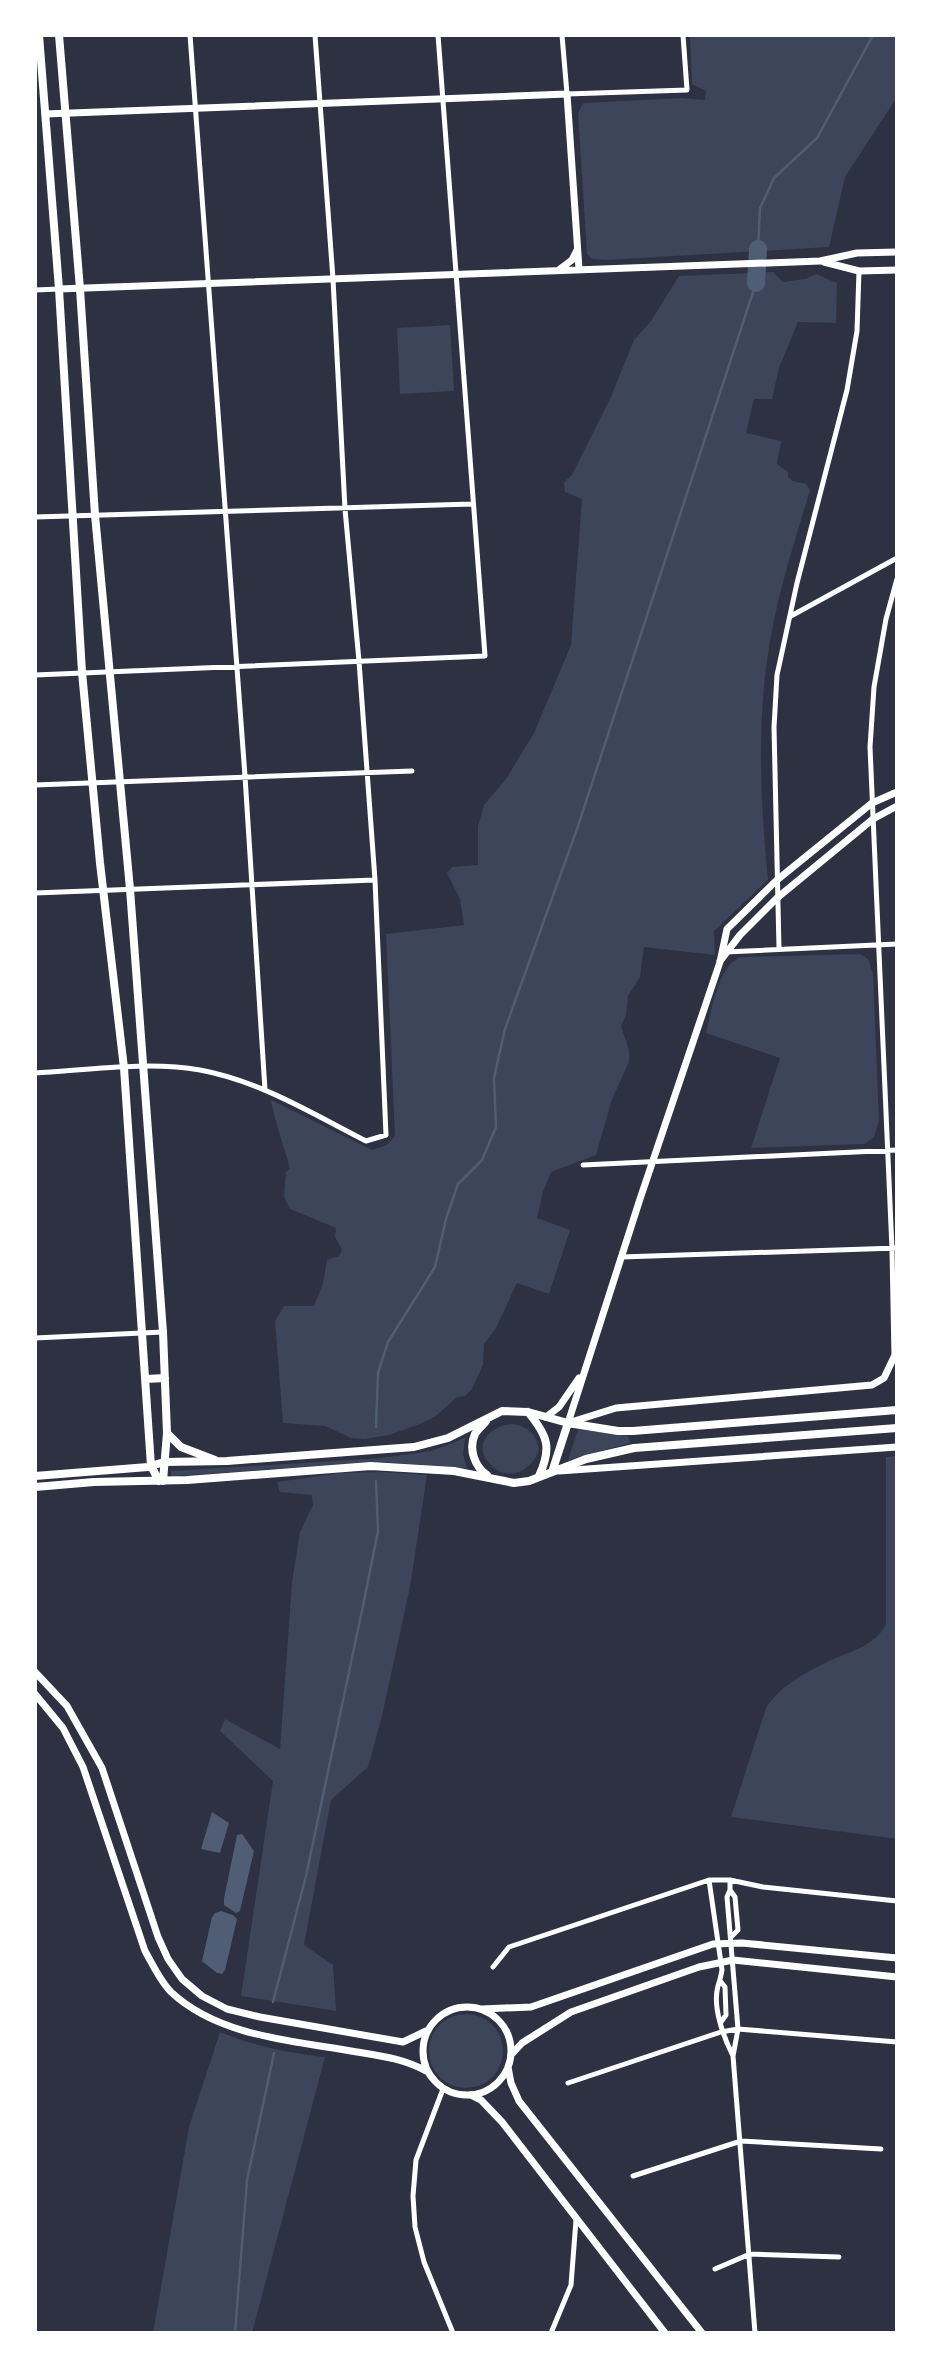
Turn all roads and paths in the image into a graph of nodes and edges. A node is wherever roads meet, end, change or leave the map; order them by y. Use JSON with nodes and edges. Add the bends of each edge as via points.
{"nodes":[{"id":1,"x":40,"y":35,"type":"edge"},
{"id":2,"x":59,"y":35,"type":"edge"},
{"id":3,"x":190,"y":35,"type":"edge"},
{"id":4,"x":315,"y":35,"type":"edge"},
{"id":5,"x":438,"y":35,"type":"edge"},
{"id":6,"x":562,"y":35,"type":"edge"},
{"id":7,"x":683,"y":35,"type":"edge"},
{"id":8,"x":567,"y":94,"type":"junction"},
{"id":9,"x":442,"y":99,"type":"junction"},
{"id":10,"x":319,"y":103,"type":"junction"},
{"id":11,"x":196,"y":108,"type":"junction"},
{"id":12,"x":64,"y":113,"type":"junction"},
{"id":13,"x":35,"y":114,"type":"edge"},
{"id":14,"x":45,"y":114,"type":"junction"},
{"id":15,"x":578,"y":250,"type":"junction"},
{"id":16,"x":897,"y":252,"type":"edge"},
{"id":17,"x":820,"y":261,"type":"junction"},
{"id":18,"x":579,"y":269,"type":"junction"},
{"id":19,"x":558,"y":270,"type":"junction"},
{"id":20,"x":897,"y":270,"type":"edge"},
{"id":21,"x":859,"y":271,"type":"junction"},
{"id":22,"x":457,"y":274,"type":"junction"},
{"id":23,"x":332,"y":279,"type":"junction"},
{"id":24,"x":209,"y":284,"type":"junction"},
{"id":25,"x":59,"y":289,"type":"junction"},
{"id":26,"x":80,"y":289,"type":"junction"},
{"id":27,"x":35,"y":290,"type":"edge"},
{"id":28,"x":472,"y":505,"type":"junction"},
{"id":29,"x":345,"y":509,"type":"junction"},
{"id":30,"x":225,"y":513,"type":"junction"},
{"id":31,"x":71,"y":515,"type":"junction"},
{"id":32,"x":95,"y":515,"type":"junction"},
{"id":33,"x":35,"y":517,"type":"edge"},
{"id":34,"x":897,"y":558,"type":"edge"},
{"id":35,"x":897,"y":579,"type":"edge"},
{"id":36,"x":791,"y":616,"type":"junction"},
{"id":37,"x":359,"y":661,"type":"junction"},
{"id":38,"x":236,"y":666,"type":"junction"},
{"id":39,"x":110,"y":670,"type":"junction"},
{"id":40,"x":82,"y":672,"type":"junction"},
{"id":41,"x":35,"y":675,"type":"edge"},
{"id":42,"x":412,"y":771,"type":"dead end"},
{"id":43,"x":366,"y":774,"type":"junction"},
{"id":44,"x":245,"y":776,"type":"junction"},
{"id":45,"x":120,"y":780,"type":"junction"},
{"id":46,"x":92,"y":782,"type":"junction"},
{"id":47,"x":35,"y":785,"type":"edge"},
{"id":48,"x":897,"y":792,"type":"edge"},
{"id":49,"x":872,"y":803,"type":"junction"},
{"id":50,"x":897,"y":806,"type":"edge"},
{"id":51,"x":873,"y":819,"type":"junction"},
{"id":52,"x":375,"y":880,"type":"junction"},
{"id":53,"x":778,"y":880,"type":"junction"},
{"id":54,"x":253,"y":886,"type":"junction"},
{"id":55,"x":130,"y":889,"type":"junction"},
{"id":56,"x":103,"y":890,"type":"junction"},
{"id":57,"x":35,"y":893,"type":"edge"},
{"id":58,"x":777,"y":898,"type":"junction"},
{"id":59,"x":897,"y":944,"type":"edge"},
{"id":60,"x":879,"y":945,"type":"junction"},
{"id":61,"x":779,"y":948,"type":"junction"},
{"id":62,"x":725,"y":952,"type":"junction"},
{"id":63,"x":124,"y":1068,"type":"junction"},
{"id":64,"x":143,"y":1068,"type":"junction"},
{"id":65,"x":35,"y":1073,"type":"edge"},
{"id":66,"x":265,"y":1090,"type":"junction"},
{"id":67,"x":888,"y":1150,"type":"junction"},
{"id":68,"x":897,"y":1150,"type":"edge"},
{"id":69,"x":653,"y":1160,"type":"junction"},
{"id":70,"x":583,"y":1165,"type":"dead end"},
{"id":71,"x":894,"y":1249,"type":"edge"},
{"id":72,"x":621,"y":1257,"type":"junction"},
{"id":73,"x":163,"y":1332,"type":"junction"},
{"id":74,"x":143,"y":1334,"type":"junction"},
{"id":75,"x":35,"y":1338,"type":"edge"},
{"id":76,"x":896,"y":1359,"type":"edge"},
{"id":77,"x":587,"y":1365,"type":"junction"},
{"id":78,"x":165,"y":1378,"type":"junction"},
{"id":79,"x":146,"y":1379,"type":"junction"},
{"id":80,"x":897,"y":1410,"type":"edge"},
{"id":81,"x":528,"y":1412,"type":"junction"},
{"id":82,"x":490,"y":1416,"type":"junction"},
{"id":83,"x":546,"y":1417,"type":"junction"},
{"id":84,"x":568,"y":1423,"type":"junction"},
{"id":85,"x":897,"y":1427,"type":"edge"},
{"id":86,"x":167,"y":1433,"type":"junction"},
{"id":87,"x":897,"y":1447,"type":"edge"},
{"id":88,"x":164,"y":1462,"type":"junction"},
{"id":89,"x":223,"y":1462,"type":"junction"},
{"id":90,"x":151,"y":1466,"type":"junction"},
{"id":91,"x":552,"y":1472,"type":"junction"},
{"id":92,"x":35,"y":1476,"type":"edge"},
{"id":93,"x":488,"y":1476,"type":"junction"},
{"id":94,"x":539,"y":1476,"type":"junction"},
{"id":95,"x":161,"y":1481,"type":"junction"},
{"id":96,"x":35,"y":1487,"type":"edge"},
{"id":97,"x":35,"y":1672,"type":"edge"},
{"id":98,"x":35,"y":1694,"type":"edge"},
{"id":99,"x":709,"y":1880,"type":"junction"},
{"id":100,"x":730,"y":1880,"type":"junction"},
{"id":101,"x":897,"y":1901,"type":"edge"},
{"id":102,"x":732,"y":1940,"type":"junction"},
{"id":103,"x":718,"y":1944,"type":"junction"},
{"id":104,"x":897,"y":1958,"type":"edge"},
{"id":105,"x":733,"y":1960,"type":"junction"},
{"id":106,"x":721,"y":1963,"type":"junction"},
{"id":107,"x":494,"y":1967,"type":"dead end"},
{"id":108,"x":897,"y":1977,"type":"edge"},
{"id":109,"x":482,"y":2009,"type":"junction"},
{"id":110,"x":738,"y":2029,"type":"junction"},
{"id":111,"x":426,"y":2031,"type":"junction"},
{"id":112,"x":721,"y":2032,"type":"junction"},
{"id":113,"x":897,"y":2042,"type":"edge"},
{"id":114,"x":511,"y":2055,"type":"junction"},
{"id":115,"x":733,"y":2056,"type":"junction"},
{"id":116,"x":508,"y":2067,"type":"junction"},
{"id":117,"x":428,"y":2072,"type":"junction"},
{"id":118,"x":568,"y":2083,"type":"dead end"},
{"id":119,"x":443,"y":2089,"type":"junction"},
{"id":120,"x":471,"y":2095,"type":"junction"},
{"id":121,"x":741,"y":2141,"type":"junction"},
{"id":122,"x":881,"y":2149,"type":"dead end"},
{"id":123,"x":633,"y":2176,"type":"dead end"},
{"id":124,"x":576,"y":2220,"type":"junction"},
{"id":125,"x":750,"y":2254,"type":"junction"},
{"id":126,"x":839,"y":2257,"type":"dead end"},
{"id":127,"x":715,"y":2269,"type":"dead end"},
{"id":128,"x":453,"y":2333,"type":"edge"},
{"id":129,"x":551,"y":2333,"type":"edge"},
{"id":130,"x":665,"y":2333,"type":"edge"},
{"id":131,"x":702,"y":2333,"type":"edge"},
{"id":132,"x":755,"y":2333,"type":"edge"}],
"edges":[{"from":1,"to":14,"type":"main road"},
{"from":2,"to":12,"type":"main road"},
{"from":3,"to":11,"type":"street"},
{"from":4,"to":10,"type":"street"},
{"from":5,"to":9,"type":"street"},
{"from":6,"to":8,"type":"street"},
{"from":7,"to":8,"type":"street","via":[[687,90]]},
{"from":8,"to":9,"type":"street"},
{"from":8,"to":15,"type":"street"},
{"from":9,"to":10,"type":"street"},
{"from":9,"to":22,"type":"street"},
{"from":10,"to":11,"type":"street"},
{"from":10,"to":23,"type":"street"},
{"from":11,"to":12,"type":"street"},
{"from":11,"to":24,"type":"street"},
{"from":12,"to":14,"type":"street"},
{"from":12,"to":26,"type":"main road"},
{"from":13,"to":14,"type":"street"},
{"from":14,"to":25,"type":"main road"},
{"from":15,"to":18,"type":"street"},
{"from":15,"to":19,"type":"street"},
{"from":16,"to":17,"type":"street","via":[[858,253]]},
{"from":17,"to":18,"type":"street"},
{"from":17,"to":21,"type":"street"},
{"from":18,"to":19,"type":"street"},
{"from":19,"to":22,"type":"street"},
{"from":20,"to":21,"type":"street"},
{"from":21,"to":36,"type":"street","via":[[857,331],[848,390]]},
{"from":22,"to":23,"type":"street"},
{"from":22,"to":28,"type":"street"},
{"from":23,"to":24,"type":"street"},
{"from":23,"to":29,"type":"street"},
{"from":24,"to":26,"type":"street"},
{"from":24,"to":30,"type":"street"},
{"from":25,"to":26,"type":"street"},
{"from":25,"to":27,"type":"street"},
{"from":25,"to":31,"type":"main road"},
{"from":26,"to":32,"type":"main road"},
{"from":28,"to":29,"type":"street"},
{"from":28,"to":37,"type":"street","via":[[485,656]]},
{"from":29,"to":30,"type":"street"},
{"from":29,"to":37,"type":"street"},
{"from":30,"to":32,"type":"street"},
{"from":30,"to":38,"type":"street"},
{"from":31,"to":32,"type":"street"},
{"from":31,"to":33,"type":"street"},
{"from":31,"to":40,"type":"main road"},
{"from":32,"to":39,"type":"main road"},
{"from":34,"to":36,"type":"street"},
{"from":35,"to":49,"type":"street","via":[[873,687]]},
{"from":36,"to":53,"type":"street","via":[[778,675],[774,727]]},
{"from":37,"to":38,"type":"street"},
{"from":37,"to":43,"type":"street"},
{"from":38,"to":39,"type":"street"},
{"from":38,"to":44,"type":"street"},
{"from":39,"to":40,"type":"street"},
{"from":39,"to":45,"type":"main road"},
{"from":40,"to":41,"type":"street"},
{"from":40,"to":46,"type":"main road"},
{"from":42,"to":43,"type":"street"},
{"from":43,"to":44,"type":"street"},
{"from":43,"to":52,"type":"street"},
{"from":44,"to":45,"type":"street"},
{"from":44,"to":54,"type":"street"},
{"from":45,"to":46,"type":"street"},
{"from":45,"to":55,"type":"main road"},
{"from":46,"to":47,"type":"street"},
{"from":46,"to":56,"type":"main road"},
{"from":48,"to":49,"type":"street"},
{"from":49,"to":51,"type":"street"},
{"from":49,"to":53,"type":"street"},
{"from":50,"to":51,"type":"street"},
{"from":51,"to":58,"type":"street"},
{"from":51,"to":60,"type":"street"},
{"from":52,"to":54,"type":"street"},
{"from":52,"to":66,"type":"street","via":[[386,1135],[366,1141]]},
{"from":53,"to":58,"type":"street"},
{"from":53,"to":62,"type":"street","via":[[727,929]]},
{"from":54,"to":55,"type":"street"},
{"from":54,"to":66,"type":"street"},
{"from":55,"to":56,"type":"street"},
{"from":55,"to":64,"type":"main road"},
{"from":56,"to":57,"type":"street"},
{"from":56,"to":63,"type":"main road"},
{"from":58,"to":61,"type":"street"},
{"from":58,"to":62,"type":"street"},
{"from":59,"to":60,"type":"street"},
{"from":60,"to":61,"type":"street"},
{"from":60,"to":67,"type":"street"},
{"from":61,"to":62,"type":"street"},
{"from":62,"to":69,"type":"street"},
{"from":63,"to":64,"type":"street"},
{"from":63,"to":65,"type":"street"},
{"from":63,"to":74,"type":"main road"},
{"from":64,"to":66,"type":"street","via":[[199,1070]]},
{"from":64,"to":73,"type":"main road"},
{"from":67,"to":68,"type":"street"},
{"from":67,"to":69,"type":"street"},
{"from":67,"to":71,"type":"street"},
{"from":69,"to":70,"type":"street"},
{"from":69,"to":72,"type":"street"},
{"from":71,"to":72,"type":"street"},
{"from":71,"to":76,"type":"street"},
{"from":72,"to":77,"type":"street"},
{"from":73,"to":74,"type":"street"},
{"from":73,"to":78,"type":"main road"},
{"from":74,"to":75,"type":"street"},
{"from":74,"to":79,"type":"main road"},
{"from":76,"to":84,"type":"street","via":[[884,1378],[872,1385],[616,1408]]},
{"from":77,"to":83,"type":"street","via":[[559,1407]]},
{"from":77,"to":84,"type":"street"},
{"from":78,"to":79,"type":"main road"},
{"from":78,"to":86,"type":"main road"},
{"from":79,"to":90,"type":"main road"},
{"from":80,"to":84,"type":"main road","via":[[633,1431]]},
{"from":81,"to":82,"type":"main road","via":[[502,1411]]},
{"from":81,"to":83,"type":"main road"},
{"from":81,"to":94,"type":"main road","via":[[546,1440]]},
{"from":82,"to":89,"type":"main road","via":[[448,1438],[414,1447]]},
{"from":82,"to":93,"type":"main road","via":[[475,1435],[472,1449],[479,1470]]},
{"from":83,"to":84,"type":"main road"},
{"from":84,"to":91,"type":"main road"},
{"from":85,"to":91,"type":"main road","via":[[634,1448]]},
{"from":86,"to":88,"type":"main road"},
{"from":86,"to":89,"type":"main road","via":[[181,1447]]},
{"from":87,"to":91,"type":"street"},
{"from":88,"to":89,"type":"main road"},
{"from":88,"to":90,"type":"main road"},
{"from":88,"to":95,"type":"main road"},
{"from":90,"to":92,"type":"main road"},
{"from":90,"to":95,"type":"main road"},
{"from":91,"to":94,"type":"main road"},
{"from":93,"to":94,"type":"main road","via":[[514,1483]]},
{"from":93,"to":95,"type":"main road","via":[[371,1466]]},
{"from":95,"to":96,"type":"main road"},
{"from":97,"to":111,"type":"street","via":[[70,1710],[102,1768],[158,1937],[182,1979],[227,2009],[260,2017],[403,2042]]},
{"from":98,"to":117,"type":"street","via":[[63,1728],[83,1767],[145,1951],[171,1991],[229,2026],[388,2056]]},
{"from":99,"to":100,"type":"street"},
{"from":99,"to":103,"type":"street"},
{"from":99,"to":107,"type":"street","via":[[509,1947]]},
{"from":100,"to":101,"type":"street"},
{"from":100,"to":102,"type":"street","via":[[738,1930]]},
{"from":102,"to":103,"type":"street"},
{"from":102,"to":104,"type":"street"},
{"from":102,"to":105,"type":"street"},
{"from":103,"to":106,"type":"street"},
{"from":103,"to":109,"type":"street","via":[[531,2007]]},
{"from":105,"to":106,"type":"street"},
{"from":105,"to":108,"type":"street"},
{"from":105,"to":110,"type":"street"},
{"from":106,"to":112,"type":"street"},
{"from":106,"to":114,"type":"street","via":[[571,2011]]},
{"from":109,"to":111,"type":"street","via":[[454,2008]]},
{"from":109,"to":114,"type":"street","via":[[505,2027]]},
{"from":110,"to":112,"type":"street"},
{"from":110,"to":113,"type":"street"},
{"from":110,"to":115,"type":"street"},
{"from":111,"to":117,"type":"street","via":[[422,2045]]},
{"from":112,"to":115,"type":"street"},
{"from":112,"to":118,"type":"street"},
{"from":114,"to":116,"type":"street"},
{"from":115,"to":121,"type":"street"},
{"from":116,"to":120,"type":"street","via":[[494,2086]]},
{"from":116,"to":131,"type":"street","via":[[519,2101]]},
{"from":117,"to":119,"type":"street"},
{"from":119,"to":120,"type":"street"},
{"from":119,"to":128,"type":"street","via":[[416,2160],[413,2196],[415,2227],[425,2262]]},
{"from":120,"to":124,"type":"street","via":[[502,2122]]},
{"from":121,"to":122,"type":"street"},
{"from":121,"to":123,"type":"street"},
{"from":121,"to":125,"type":"street"},
{"from":124,"to":129,"type":"street","via":[[571,2285]]},
{"from":124,"to":130,"type":"street"},
{"from":125,"to":126,"type":"street"},
{"from":125,"to":127,"type":"street"},
{"from":125,"to":132,"type":"street"}]}
